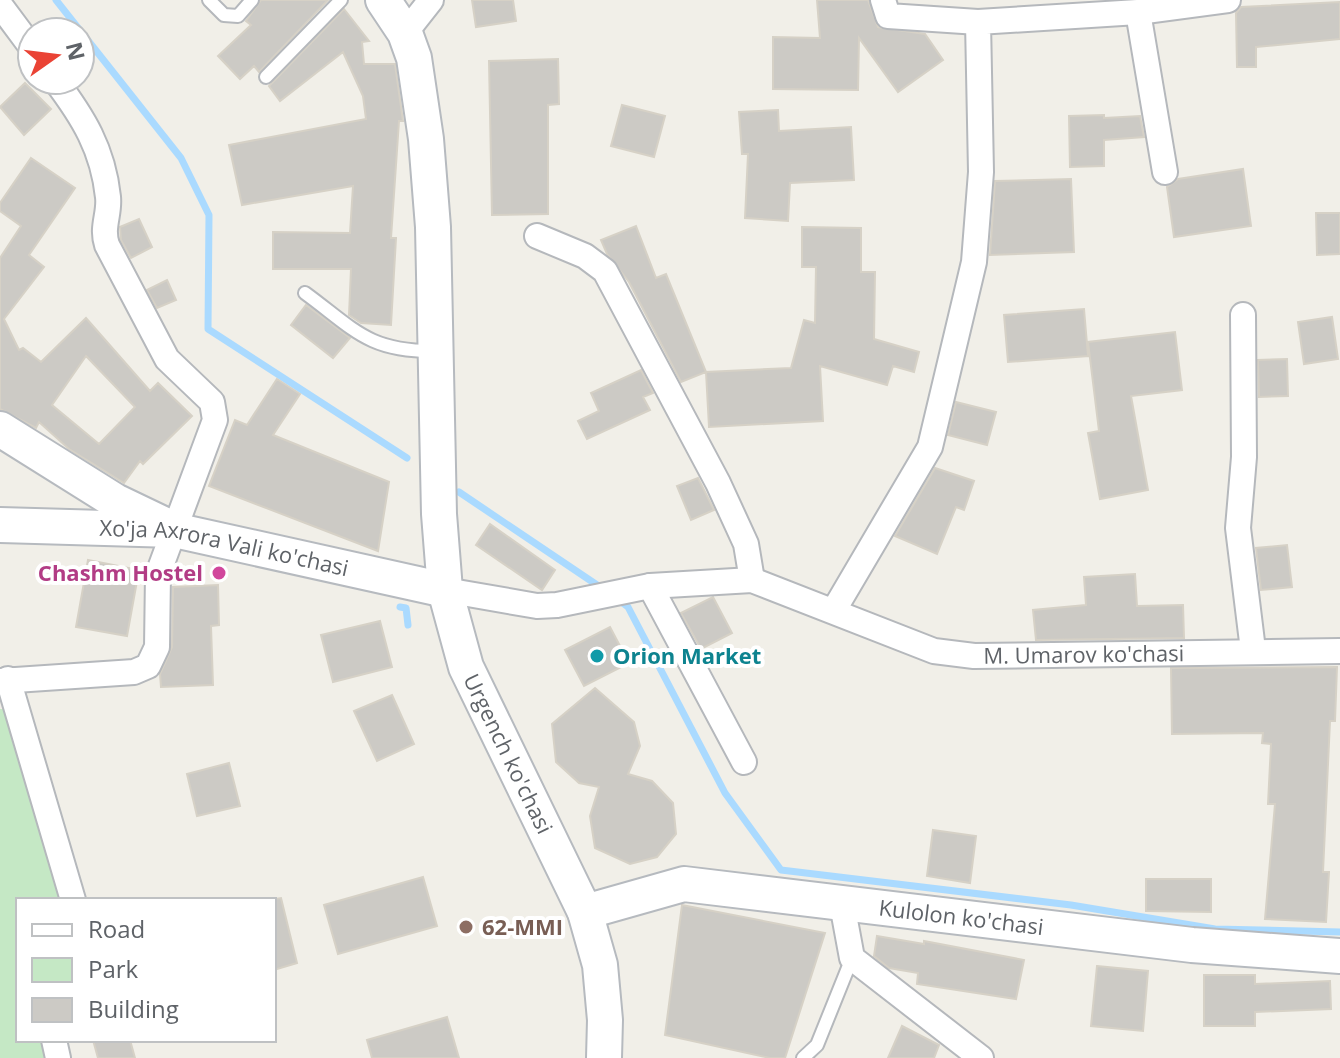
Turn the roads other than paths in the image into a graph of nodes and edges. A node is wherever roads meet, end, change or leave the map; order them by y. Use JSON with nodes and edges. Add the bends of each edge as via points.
{"nodes":[{"id":1,"x":209,"y":0,"type":"edge"},
{"id":2,"x":252,"y":0,"type":"edge"},
{"id":3,"x":341,"y":0,"type":"edge"},
{"id":4,"x":383,"y":0,"type":"edge"},
{"id":5,"x":431,"y":0,"type":"edge"},
{"id":6,"x":883,"y":0,"type":"edge"},
{"id":7,"x":1219,"y":1,"type":"edge"},
{"id":8,"x":0,"y":5,"type":"edge"},
{"id":9,"x":1138,"y":12,"type":"junction"},
{"id":10,"x":978,"y":22,"type":"junction"},
{"id":11,"x":16,"y":26,"type":"edge"},
{"id":12,"x":405,"y":33,"type":"junction"},
{"id":13,"x":266,"y":77,"type":"dead end"},
{"id":14,"x":66,"y":96,"type":"edge"},
{"id":15,"x":1165,"y":172,"type":"dead end"},
{"id":16,"x":537,"y":236,"type":"dead end"},
{"id":17,"x":305,"y":293,"type":"dead end"},
{"id":18,"x":1243,"y":315,"type":"dead end"},
{"id":19,"x":438,"y":351,"type":"junction"},
{"id":20,"x":0,"y":429,"type":"edge"},
{"id":21,"x":0,"y":525,"type":"edge"},
{"id":22,"x":174,"y":530,"type":"junction"},
{"id":23,"x":752,"y":580,"type":"junction"},
{"id":24,"x":650,"y":586,"type":"junction"},
{"id":25,"x":445,"y":590,"type":"junction"},
{"id":26,"x":834,"y":610,"type":"junction"},
{"id":27,"x":1253,"y":650,"type":"junction"},
{"id":28,"x":1340,"y":651,"type":"edge"},
{"id":29,"x":4,"y":680,"type":"edge"},
{"id":30,"x":744,"y":762,"type":"dead end"},
{"id":31,"x":72,"y":898,"type":"edge"},
{"id":32,"x":842,"y":904,"type":"junction"},
{"id":33,"x":585,"y":912,"type":"junction"},
{"id":34,"x":1340,"y":956,"type":"edge"},
{"id":35,"x":852,"y":958,"type":"junction"},
{"id":36,"x":604,"y":1058,"type":"edge"},
{"id":37,"x":803,"y":1058,"type":"edge"},
{"id":38,"x":981,"y":1058,"type":"edge"}],
"edges":[{"from":1,"to":2,"type":"lane","via":[[224,15],[238,16]]},
{"from":3,"to":13,"type":"lane"},
{"from":4,"to":12,"type":"main road","name":"Urgench ko'chasi"},
{"from":5,"to":12,"type":"street"},
{"from":6,"to":10,"type":"street","via":[[888,16]]},
{"from":7,"to":9,"type":"street"},
{"from":8,"to":11,"type":"street"},
{"from":9,"to":10,"type":"street"},
{"from":9,"to":15,"type":"street"},
{"from":10,"to":26,"type":"street","via":[[981,172],[974,262],[930,447]]},
{"from":12,"to":19,"type":"main road","name":"Urgench ko'chasi","via":[[426,139]]},
{"from":14,"to":22,"type":"street","via":[[93,134],[101,157],[109,200],[103,232],[107,245],[167,359],[212,402],[215,420]]},
{"from":16,"to":23,"type":"street","via":[[585,256],[605,271],[718,483],[746,544]]},
{"from":17,"to":19,"type":"lane","via":[[372,343]]},
{"from":18,"to":27,"type":"street","via":[[1244,457],[1238,528]]},
{"from":19,"to":25,"type":"main road","name":"Urgench ko'chasi"},
{"from":20,"to":22,"type":"main road","via":[[115,501]]},
{"from":21,"to":22,"type":"main road","name":"Xo'ja Axrora Vali ko'chasi"},
{"from":22,"to":25,"type":"main road","name":"Xo'ja Axrora Vali ko'chasi"},
{"from":22,"to":29,"type":"street","via":[[158,574],[157,647],[148,666],[134,672]]},
{"from":23,"to":24,"type":"street"},
{"from":23,"to":26,"type":"street","name":"M. Umarov ko'chasi"},
{"from":24,"to":25,"type":"street","via":[[537,606]]},
{"from":24,"to":30,"type":"street"},
{"from":25,"to":33,"type":"main road","name":"Urgench ko'chasi","via":[[466,667]]},
{"from":26,"to":27,"type":"street","name":"M. Umarov ko'chasi","via":[[934,651],[974,656]]},
{"from":27,"to":28,"type":"street","name":"M. Umarov ko'chasi"},
{"from":29,"to":31,"type":"street"},
{"from":32,"to":33,"type":"main road","name":"Kulolon ko'chasi","via":[[684,884]]},
{"from":32,"to":34,"type":"main road","name":"Kulolon ko'chasi","via":[[1192,945]]},
{"from":32,"to":35,"type":"street"},
{"from":33,"to":36,"type":"main road","name":"Urgench ko'chasi","via":[[600,965]]},
{"from":35,"to":37,"type":"lane","via":[[817,1045]]},
{"from":35,"to":38,"type":"street"}]}
